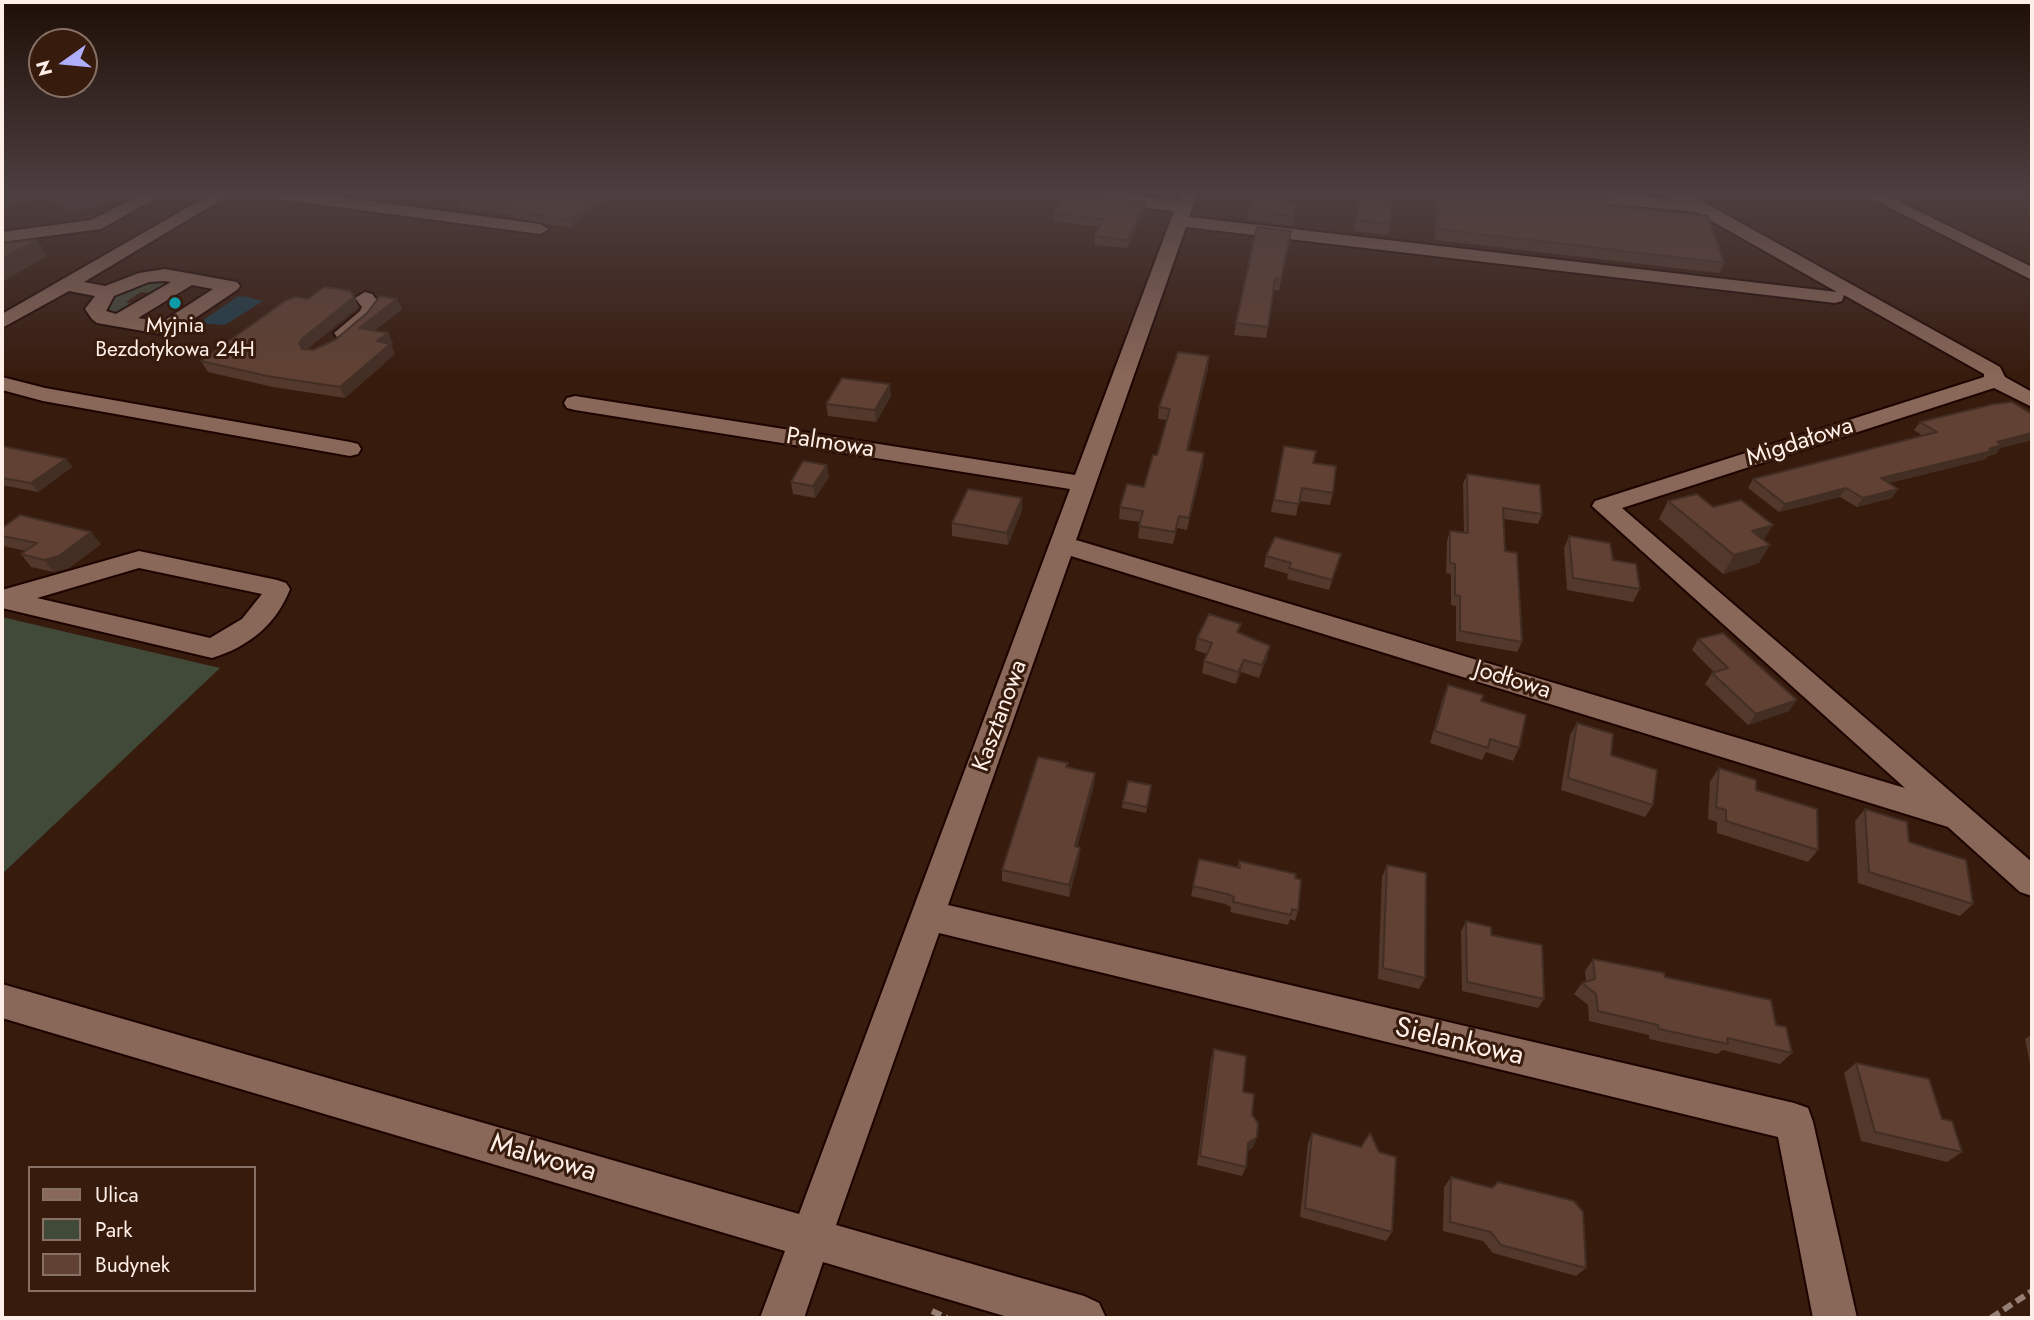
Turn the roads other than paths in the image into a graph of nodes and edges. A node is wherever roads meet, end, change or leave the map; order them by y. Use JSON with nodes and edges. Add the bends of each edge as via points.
{"nodes":[{"id":1,"x":116,"y":256,"type":"edge"},
{"id":2,"x":1167,"y":256,"type":"edge"},
{"id":3,"x":1540,"y":256,"type":"edge"},
{"id":4,"x":1787,"y":256,"type":"edge"},
{"id":5,"x":1995,"y":256,"type":"edge"},
{"id":6,"x":2032,"y":274,"type":"edge"},
{"id":7,"x":189,"y":279,"type":"junction"},
{"id":8,"x":65,"y":285,"type":"junction"},
{"id":9,"x":107,"y":292,"type":"junction"},
{"id":10,"x":1835,"y":296,"type":"dead end"},
{"id":11,"x":365,"y":298,"type":"dead end"},
{"id":12,"x":119,"y":321,"type":"junction"},
{"id":13,"x":2,"y":322,"type":"edge"},
{"id":14,"x":326,"y":347,"type":"edge"},
{"id":15,"x":1996,"y":380,"type":"junction"},
{"id":16,"x":2,"y":383,"type":"edge"},
{"id":17,"x":2032,"y":401,"type":"edge"},
{"id":18,"x":575,"y":403,"type":"dead end"},
{"id":19,"x":350,"y":449,"type":"dead end"},
{"id":20,"x":1084,"y":484,"type":"junction"},
{"id":21,"x":1063,"y":545,"type":"junction"},
{"id":22,"x":2,"y":599,"type":"edge"},
{"id":23,"x":1961,"y":818,"type":"junction"},
{"id":24,"x":2032,"y":882,"type":"edge"},
{"id":25,"x":930,"y":916,"type":"junction"},
{"id":26,"x":2,"y":1001,"type":"edge"},
{"id":27,"x":812,"y":1238,"type":"junction"},
{"id":28,"x":782,"y":1318,"type":"edge"},
{"id":29,"x":1084,"y":1318,"type":"edge"},
{"id":30,"x":1835,"y":1318,"type":"edge"}],
"edges":[{"from":1,"to":8,"type":"street"},
{"from":2,"to":20,"type":"street","name":"Kasztanowa"},
{"from":3,"to":10,"type":"street"},
{"from":4,"to":15,"type":"street","via":[[1993,371]]},
{"from":5,"to":6,"type":"street"},
{"from":7,"to":9,"type":"street","via":[[156,275]]},
{"from":7,"to":12,"type":"street"},
{"from":7,"to":12,"type":"street","via":[[230,286],[166,329]]},
{"from":8,"to":9,"type":"street"},
{"from":8,"to":13,"type":"street"},
{"from":9,"to":12,"type":"street","via":[[96,314]]},
{"from":11,"to":14,"type":"street","via":[[372,306],[368,314]]},
{"from":15,"to":17,"type":"street"},
{"from":15,"to":23,"type":"street","name":"Migdałowa","via":[[1604,506]]},
{"from":16,"to":19,"type":"street"},
{"from":18,"to":20,"type":"street","name":"Palmowa"},
{"from":20,"to":21,"type":"street","name":"Kasztanowa"},
{"from":21,"to":23,"type":"street","name":"Jodłowa"},
{"from":21,"to":25,"type":"street","name":"Kasztanowa"},
{"from":22,"to":22,"type":"street","via":[[212,648],[234,639],[271,608],[277,589],[139,559]]},
{"from":23,"to":24,"type":"street"},
{"from":25,"to":27,"type":"street","name":"Kasztanowa"},
{"from":25,"to":30,"type":"street","name":"Sielankowa","via":[[1794,1122]]},
{"from":26,"to":27,"type":"street","name":"Malwowa"},
{"from":27,"to":28,"type":"street","name":"Kasztanowa"},
{"from":27,"to":29,"type":"street","name":"Malwowa"}]}
